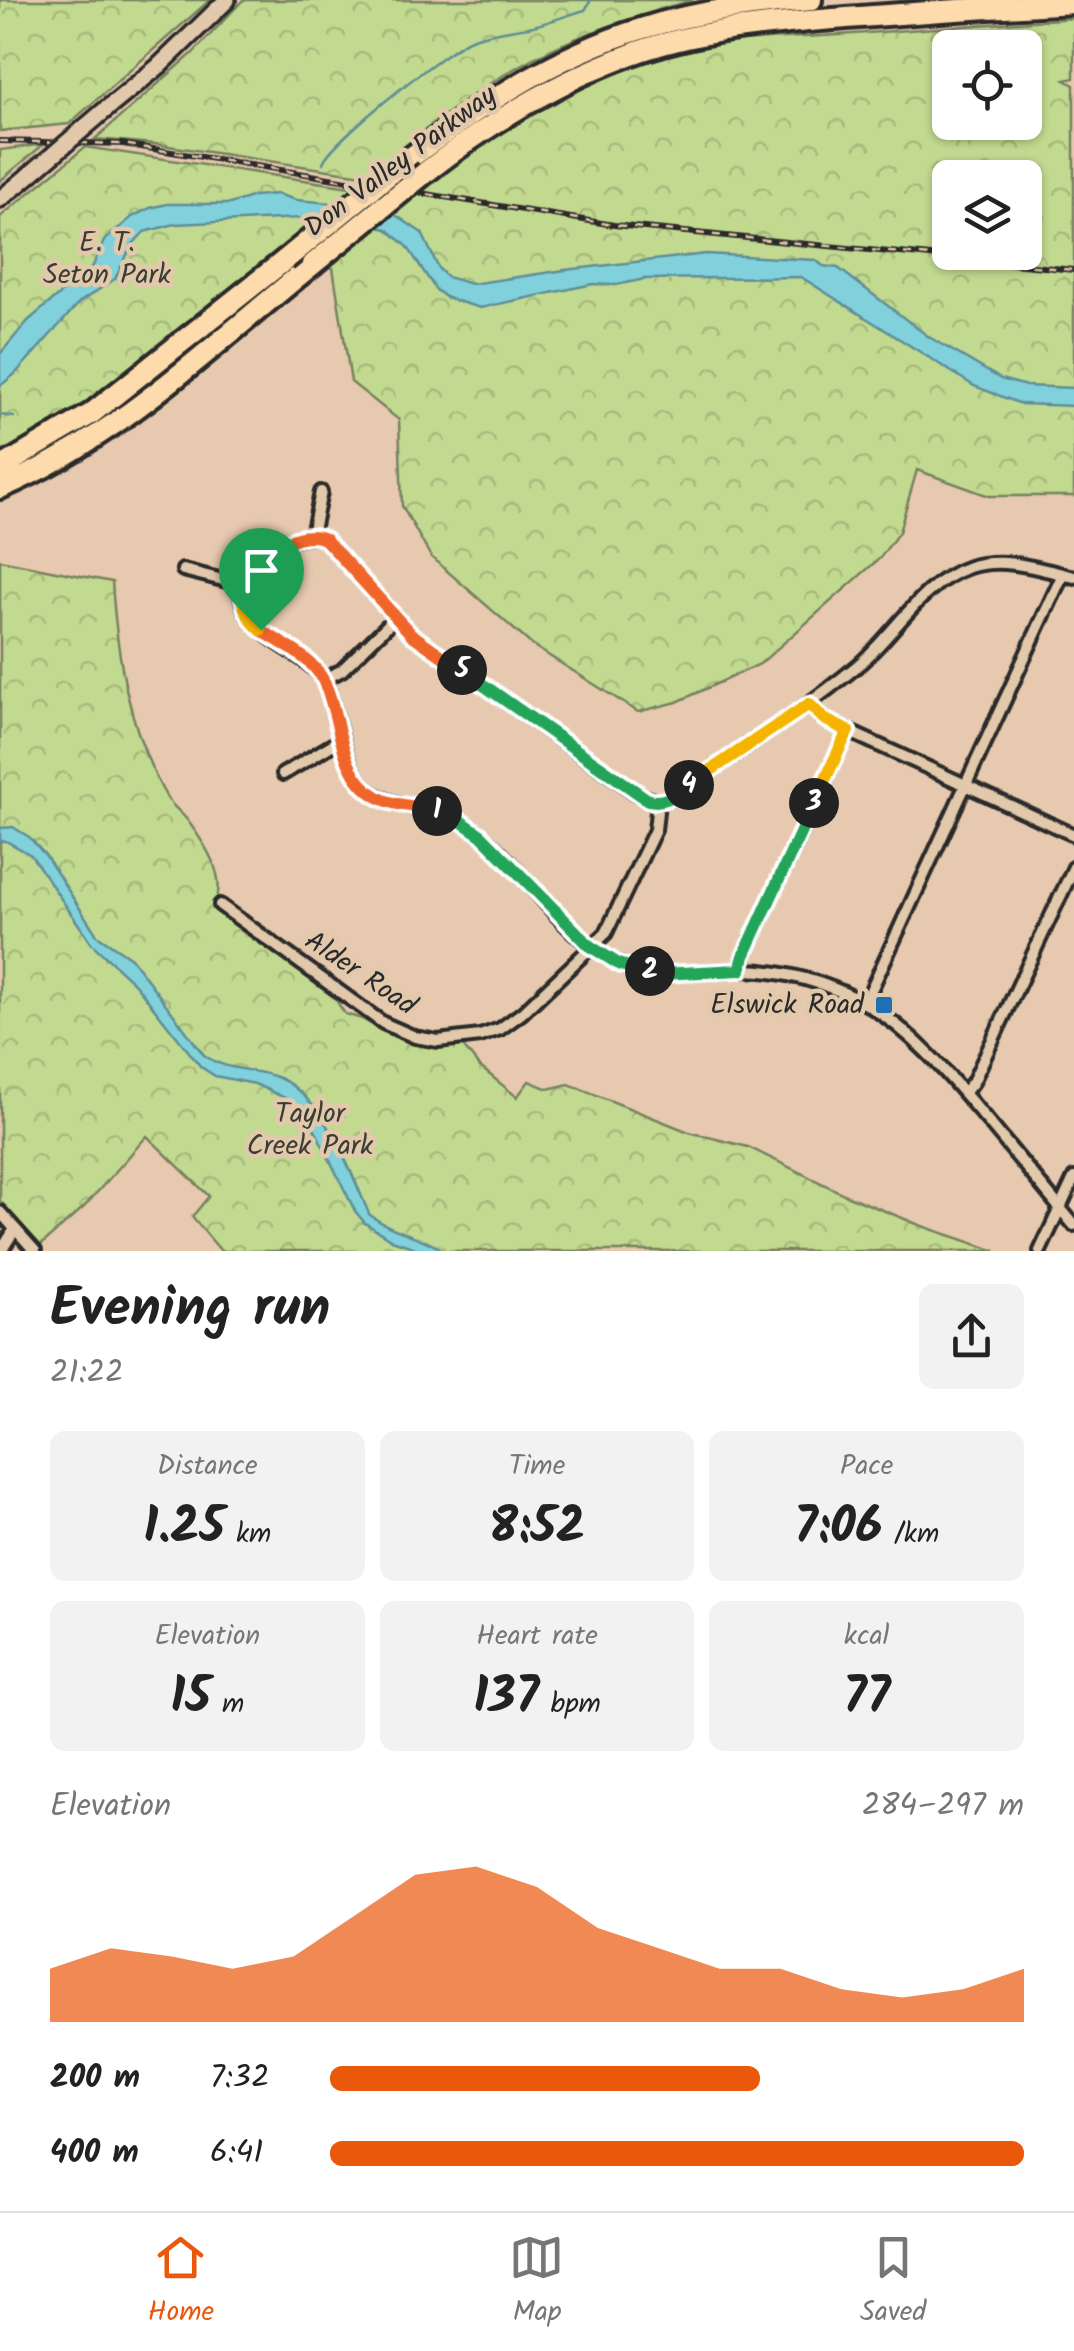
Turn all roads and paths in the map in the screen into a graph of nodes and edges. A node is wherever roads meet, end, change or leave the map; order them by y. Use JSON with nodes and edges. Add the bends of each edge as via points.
{"nodes":[{"id":1,"x":228,"y":0,"type":"edge"},
{"id":2,"x":810,"y":0,"type":"edge"},
{"id":3,"x":1074,"y":2,"type":"edge"},
{"id":4,"x":0,"y":199,"type":"edge"},
{"id":5,"x":4,"y":476,"type":"edge"},
{"id":6,"x":320,"y":492,"type":"dead end"},
{"id":7,"x":312,"y":535,"type":"junction"},
{"id":8,"x":183,"y":570,"type":"dead end"},
{"id":9,"x":1068,"y":576,"type":"edge"},
{"id":10,"x":243,"y":585,"type":"junction"},
{"id":11,"x":395,"y":618,"type":"junction"},
{"id":12,"x":324,"y":680,"type":"junction"},
{"id":13,"x":809,"y":704,"type":"junction"},
{"id":14,"x":848,"y":731,"type":"junction"},
{"id":15,"x":342,"y":739,"type":"junction"},
{"id":16,"x":283,"y":774,"type":"dead end"},
{"id":17,"x":966,"y":786,"type":"junction"},
{"id":18,"x":658,"y":802,"type":"junction"},
{"id":19,"x":1074,"y":835,"type":"edge"},
{"id":20,"x":1074,"y":867,"type":"edge"},
{"id":21,"x":220,"y":904,"type":"dead end"},
{"id":22,"x":590,"y":946,"type":"junction"},
{"id":23,"x":740,"y":970,"type":"junction"},
{"id":24,"x":864,"y":1003,"type":"junction"},
{"id":25,"x":964,"y":1093,"type":"junction"},
{"id":26,"x":1074,"y":1178,"type":"edge"},
{"id":27,"x":1060,"y":1208,"type":"junction"},
{"id":28,"x":0,"y":1212,"type":"edge"},
{"id":29,"x":1074,"y":1226,"type":"edge"},
{"id":30,"x":15,"y":1229,"type":"junction"},
{"id":31,"x":1,"y":1251,"type":"edge"},
{"id":32,"x":36,"y":1251,"type":"edge"},
{"id":33,"x":1040,"y":1251,"type":"edge"}],
"edges":[{"from":1,"to":4,"type":"main road","bridge":true},
{"from":2,"to":5,"type":"highway","name":"Don Valley Parkway","bridge":true,"via":[[643,28],[508,88]]},
{"from":3,"to":5,"type":"highway","name":"Don Valley Parkway","bridge":true,"via":[[703,34],[573,78],[510,111],[426,172],[84,445]]},
{"from":6,"to":7,"type":"street"},
{"from":7,"to":10,"type":"street","via":[[294,538],[262,559]]},
{"from":7,"to":11,"type":"street","via":[[331,543]]},
{"from":8,"to":10,"type":"street"},
{"from":9,"to":13,"type":"street","via":[[1005,563],[953,575]]},
{"from":9,"to":17,"type":"street"},
{"from":10,"to":12,"type":"street","via":[[254,624]]},
{"from":11,"to":12,"type":"street"},
{"from":11,"to":18,"type":"street"},
{"from":12,"to":15,"type":"street"},
{"from":13,"to":14,"type":"street"},
{"from":13,"to":18,"type":"street"},
{"from":14,"to":17,"type":"street"},
{"from":14,"to":23,"type":"street"},
{"from":15,"to":16,"type":"street"},
{"from":15,"to":22,"type":"street","via":[[370,792],[472,828]]},
{"from":17,"to":19,"type":"street"},
{"from":17,"to":24,"type":"street"},
{"from":18,"to":22,"type":"street","name":"Alder Road","via":[[655,830],[623,902]]},
{"from":20,"to":25,"type":"street"},
{"from":21,"to":22,"type":"street","name":"Alder Road","via":[[383,1023],[438,1041],[500,1029]]},
{"from":22,"to":23,"type":"street","via":[[620,965],[662,974]]},
{"from":23,"to":24,"type":"street","via":[[799,977]]},
{"from":24,"to":25,"type":"street","via":[[913,1038]]},
{"from":25,"to":27,"type":"street"},
{"from":26,"to":27,"type":"street"},
{"from":27,"to":29,"type":"street"},
{"from":27,"to":33,"type":"street"},
{"from":28,"to":30,"type":"street"},
{"from":30,"to":31,"type":"street"},
{"from":30,"to":32,"type":"street"}]}
